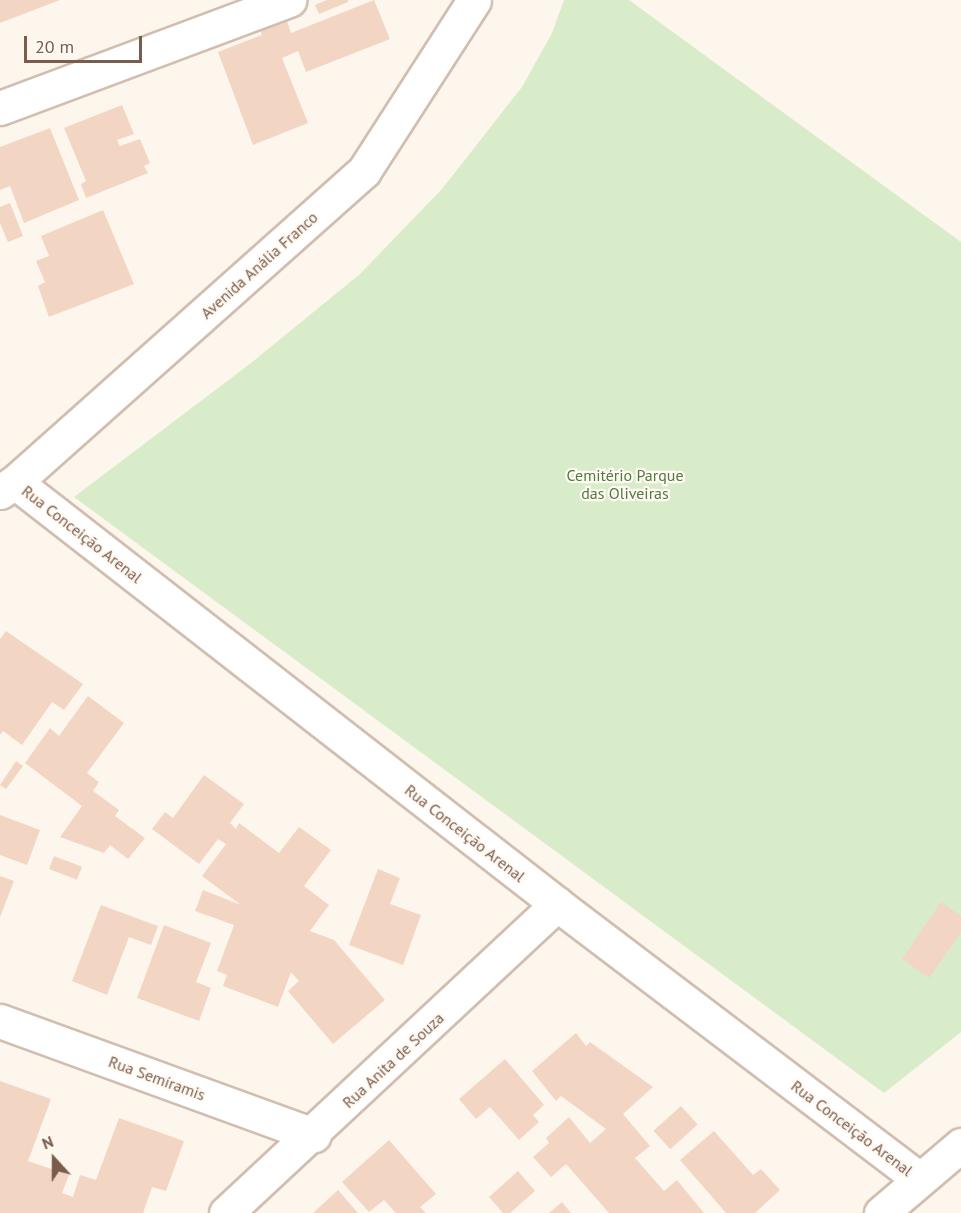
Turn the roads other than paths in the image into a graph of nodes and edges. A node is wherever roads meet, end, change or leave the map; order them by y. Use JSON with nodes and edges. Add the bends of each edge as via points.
{"nodes":[{"id":1,"x":289,"y":0,"type":"edge"},
{"id":2,"x":474,"y":0,"type":"edge"},
{"id":3,"x":0,"y":108,"type":"edge"},
{"id":4,"x":8,"y":487,"type":"edge"},
{"id":5,"x":557,"y":904,"type":"junction"},
{"id":6,"x":0,"y":1021,"type":"edge"},
{"id":7,"x":314,"y":1135,"type":"junction"},
{"id":8,"x":961,"y":1145,"type":"edge"},
{"id":9,"x":919,"y":1179,"type":"junction"},
{"id":10,"x":226,"y":1213,"type":"edge"},
{"id":11,"x":881,"y":1213,"type":"edge"}],
"edges":[{"from":1,"to":3,"type":"street"},
{"from":2,"to":4,"type":"street","name":"Avenida Anália Franco","via":[[364,171]]},
{"from":4,"to":5,"type":"street","name":"Rua Conceição Arenal"},
{"from":5,"to":7,"type":"street","name":"Rua Anita de Souza"},
{"from":5,"to":9,"type":"street","name":"Rua Conceição Arenal"},
{"from":6,"to":7,"type":"street","name":"Rua Semíramis"},
{"from":7,"to":10,"type":"street","name":"Rua Anita de Souza"},
{"from":8,"to":9,"type":"street"},
{"from":9,"to":11,"type":"street"}]}
